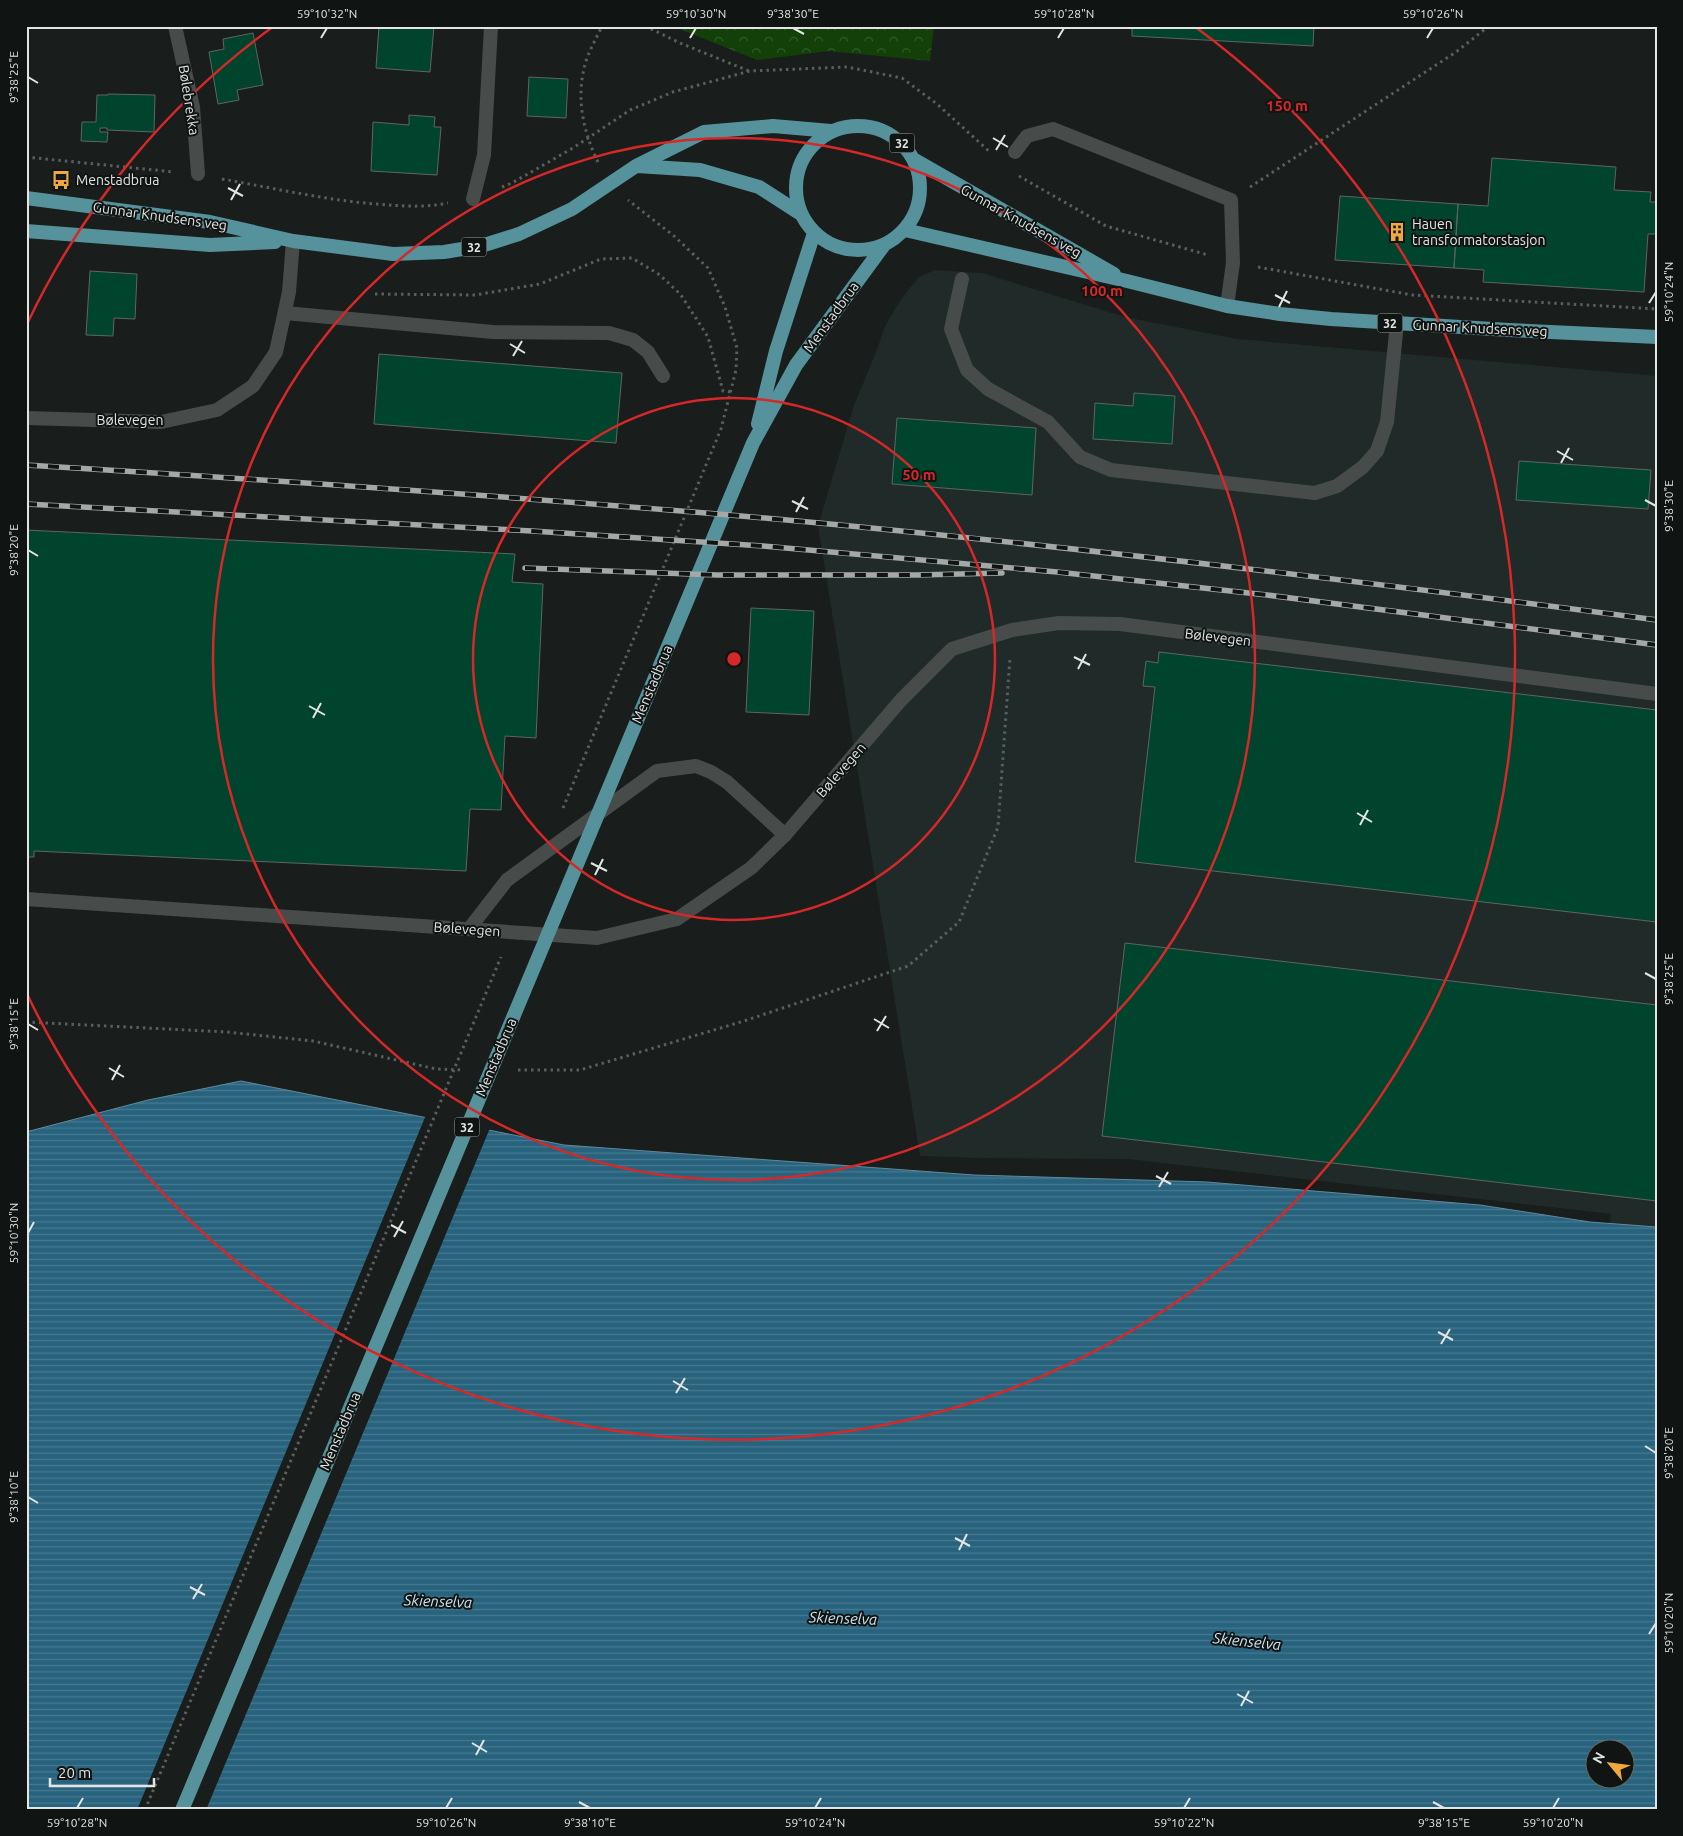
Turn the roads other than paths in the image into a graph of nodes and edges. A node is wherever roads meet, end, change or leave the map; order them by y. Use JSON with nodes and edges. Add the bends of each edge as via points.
{"nodes":[{"id":1,"x":175,"y":26,"type":"edge"},
{"id":2,"x":491,"y":26,"type":"edge"},
{"id":3,"x":831,"y":131,"type":"junction"},
{"id":4,"x":1015,"y":152,"type":"dead end"},
{"id":5,"x":915,"y":160,"type":"junction"},
{"id":6,"x":636,"y":166,"type":"junction"},
{"id":7,"x":198,"y":174,"type":"road end"},
{"id":8,"x":26,"y":198,"type":"edge"},
{"id":9,"x":473,"y":199,"type":"road end"},
{"id":10,"x":801,"y":214,"type":"junction"},
{"id":11,"x":905,"y":230,"type":"junction"},
{"id":12,"x":26,"y":231,"type":"edge"},
{"id":13,"x":814,"y":233,"type":"junction"},
{"id":14,"x":293,"y":241,"type":"junction"},
{"id":15,"x":884,"y":245,"type":"junction"},
{"id":16,"x":962,"y":279,"type":"dead end"},
{"id":17,"x":1127,"y":281,"type":"junction"},
{"id":18,"x":1227,"y":306,"type":"junction"},
{"id":19,"x":285,"y":312,"type":"junction"},
{"id":20,"x":1397,"y":323,"type":"junction"},
{"id":21,"x":1657,"y":337,"type":"edge"},
{"id":22,"x":662,"y":376,"type":"dead end"},
{"id":23,"x":26,"y":418,"type":"edge"},
{"id":24,"x":752,"y":443,"type":"junction"},
{"id":25,"x":1657,"y":694,"type":"edge"},
{"id":26,"x":785,"y":835,"type":"junction"},
{"id":27,"x":26,"y":899,"type":"edge"},
{"id":28,"x":469,"y":929,"type":"junction"},
{"id":29,"x":182,"y":1810,"type":"edge"}],
"edges":[{"from":1,"to":7,"type":"street","name":"Bølebrekka","via":[[193,107]]},
{"from":2,"to":9,"type":"street","via":[[484,155]]},
{"from":3,"to":5,"type":"main road","number":"32","via":[[855,125],[879,128],[900,140]]},
{"from":3,"to":6,"type":"main road","name":"Gunnar Knudsens veg","number":"32","via":[[773,126],[704,132]]},
{"from":3,"to":10,"type":"main road","number":"32","via":[[811,146],[799,167],[795,190]]},
{"from":4,"to":18,"type":"street","via":[[1027,136],[1054,129],[1231,200],[1232,263]]},
{"from":5,"to":11,"type":"main road","number":"32","via":[[921,184],[918,207]]},
{"from":5,"to":17,"type":"main road","name":"Gunnar Knudsens veg","number":"32"},
{"from":6,"to":10,"type":"main road","number":"32","via":[[700,170],[758,187]]},
{"from":6,"to":14,"type":"main road","name":"Gunnar Knudsens veg","number":"32","via":[[572,210],[519,234],[481,246],[444,252],[393,254]]},
{"from":8,"to":14,"type":"main road","name":"Gunnar Knudsens veg","number":"32","via":[[210,222]]},
{"from":10,"to":13,"type":"main road","number":"32"},
{"from":11,"to":15,"type":"main road","number":"32"},
{"from":11,"to":17,"type":"main road","name":"Gunnar Knudsens veg","number":"32"},
{"from":12,"to":14,"type":"main road","name":"Gunnar Knudsens veg","number":"32","via":[[210,245]]},
{"from":13,"to":15,"type":"main road","number":"32","via":[[834,246],[859,251]]},
{"from":13,"to":24,"type":"main road","name":"Menstadbrua","number":"32","via":[[776,351]]},
{"from":14,"to":19,"type":"street","name":"Bølevegen"},
{"from":15,"to":24,"type":"main road","name":"Menstadbrua","number":"32","via":[[796,365]]},
{"from":16,"to":20,"type":"street","via":[[951,329],[967,370],[988,389],[1048,422],[1080,457],[1111,470],[1315,493],[1336,486],[1377,451],[1387,422]]},
{"from":17,"to":18,"type":"main road","name":"Gunnar Knudsens veg","number":"32"},
{"from":18,"to":20,"type":"main road","name":"Gunnar Knudsens veg","number":"32","via":[[1289,315]]},
{"from":19,"to":22,"type":"street","via":[[494,332],[609,333],[633,340],[641,346]]},
{"from":19,"to":23,"type":"street","name":"Bølevegen","via":[[276,352],[253,386],[217,410],[161,422]]},
{"from":20,"to":21,"type":"main road","name":"Gunnar Knudsens veg","number":"32"},
{"from":24,"to":29,"type":"main road","name":"Menstadbrua","number":"32"},
{"from":25,"to":26,"type":"street","name":"Bølevegen","via":[[1120,624],[1059,623],[1012,630],[952,649],[901,700]]},
{"from":26,"to":28,"type":"street","name":"Bølevegen","via":[[751,868],[677,919],[598,938]]},
{"from":26,"to":28,"type":"street","via":[[727,782],[711,772],[696,766],[657,771],[508,880]]},
{"from":27,"to":28,"type":"street","name":"Bølevegen"}]}
